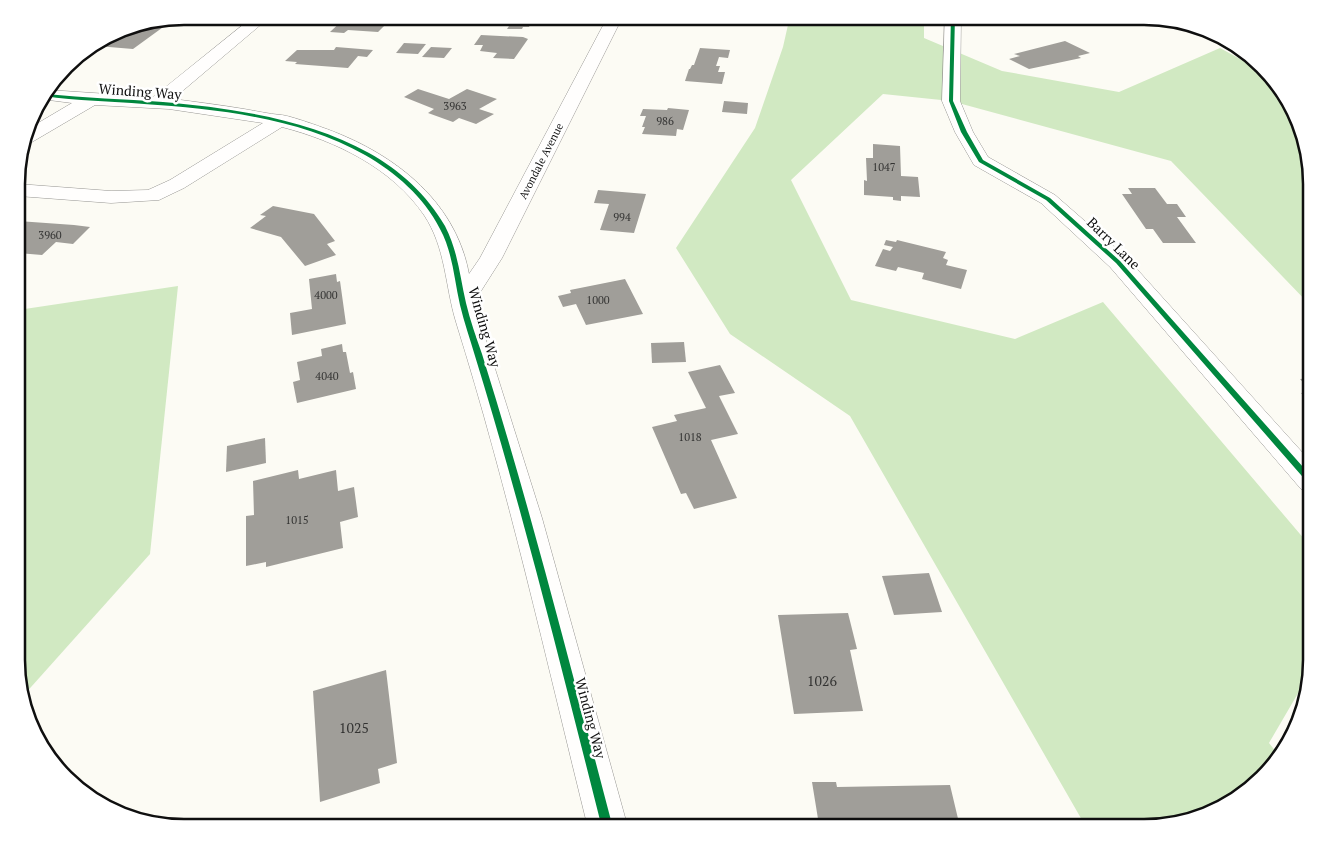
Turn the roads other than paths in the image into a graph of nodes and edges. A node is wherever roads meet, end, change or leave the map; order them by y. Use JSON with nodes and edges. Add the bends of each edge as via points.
{"nodes":[{"id":1,"x":253,"y":25,"type":"edge"},
{"id":2,"x":611,"y":25,"type":"edge"},
{"id":3,"x":953,"y":25,"type":"edge"},
{"id":4,"x":52,"y":96,"type":"edge"},
{"id":5,"x":90,"y":100,"type":"junction"},
{"id":6,"x":157,"y":103,"type":"junction"},
{"id":7,"x":281,"y":120,"type":"junction"},
{"id":8,"x":33,"y":133,"type":"edge"},
{"id":9,"x":25,"y":191,"type":"edge"},
{"id":10,"x":462,"y":304,"type":"junction"},
{"id":11,"x":1303,"y":472,"type":"edge"},
{"id":12,"x":606,"y":819,"type":"edge"}],
"edges":[{"from":1,"to":6,"type":"street"},
{"from":2,"to":10,"type":"street","name":"Avondale Avenue","via":[[491,258]]},
{"from":3,"to":11,"type":"street","name":"Barry Lane","via":[[951,101],[981,161],[1048,199],[1118,262]]},
{"from":4,"to":5,"type":"street","name":"Winding Way"},
{"from":5,"to":6,"type":"street","name":"Winding Way"},
{"from":5,"to":8,"type":"street"},
{"from":6,"to":7,"type":"street","name":"Winding Way"},
{"from":7,"to":9,"type":"street","via":[[152,196],[111,197]]},
{"from":7,"to":10,"type":"street","name":"Winding Way","via":[[368,154],[416,191],[449,240],[458,270]]},
{"from":10,"to":12,"type":"street","name":"Winding Way","via":[[498,415]]}]}
